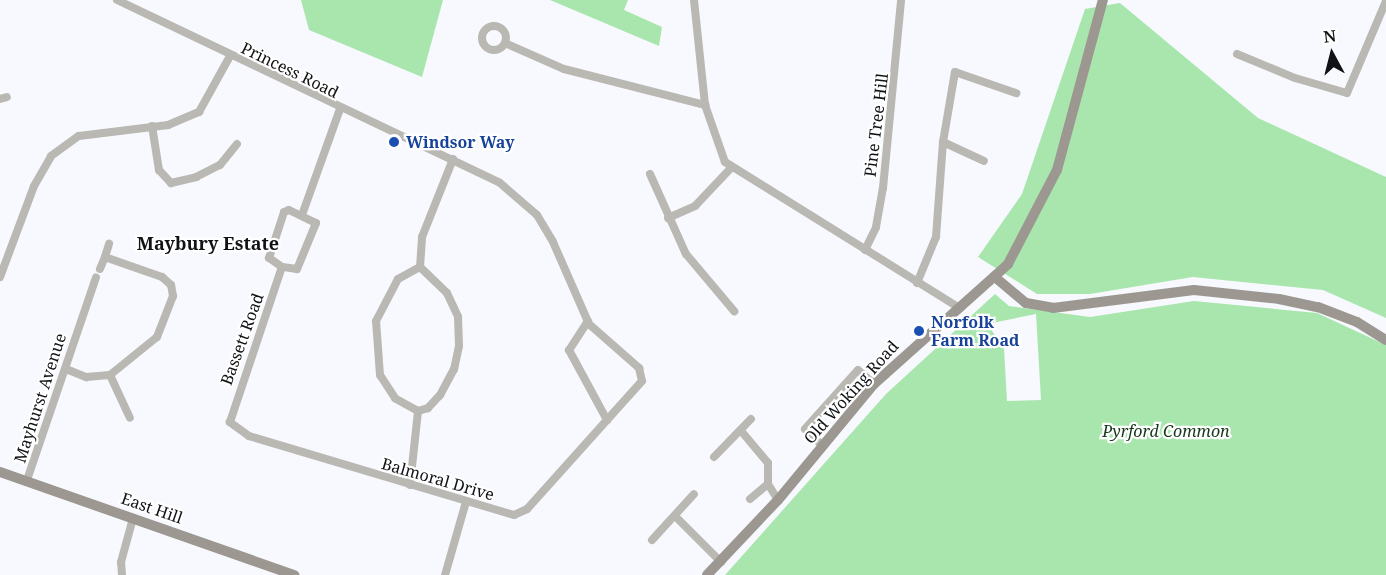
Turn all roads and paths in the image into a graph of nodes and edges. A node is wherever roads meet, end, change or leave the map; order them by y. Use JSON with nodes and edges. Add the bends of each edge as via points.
{"nodes":[{"id":1,"x":117,"y":0,"type":"edge"},
{"id":2,"x":694,"y":0,"type":"edge"},
{"id":3,"x":901,"y":0,"type":"edge"},
{"id":4,"x":1103,"y":0,"type":"edge"},
{"id":5,"x":1386,"y":1,"type":"edge"},
{"id":6,"x":505,"y":43,"type":"dead end"},
{"id":7,"x":1237,"y":54,"type":"dead end"},
{"id":8,"x":230,"y":56,"type":"junction"},
{"id":9,"x":1016,"y":93,"type":"dead end"},
{"id":10,"x":705,"y":105,"type":"junction"},
{"id":11,"x":340,"y":109,"type":"junction"},
{"id":12,"x":152,"y":126,"type":"junction"},
{"id":13,"x":943,"y":142,"type":"junction"},
{"id":14,"x":237,"y":144,"type":"dead end"},
{"id":15,"x":453,"y":159,"type":"junction"},
{"id":16,"x":984,"y":161,"type":"dead end"},
{"id":17,"x":732,"y":167,"type":"junction"},
{"id":18,"x":650,"y":174,"type":"dead end"},
{"id":19,"x":302,"y":215,"type":"junction"},
{"id":20,"x":668,"y":218,"type":"junction"},
{"id":21,"x":109,"y":244,"type":"dead end"},
{"id":22,"x":865,"y":250,"type":"junction"},
{"id":23,"x":4,"y":255,"type":"edge"},
{"id":24,"x":105,"y":257,"type":"junction"},
{"id":25,"x":282,"y":267,"type":"junction"},
{"id":26,"x":420,"y":267,"type":"junction"},
{"id":27,"x":0,"y":277,"type":"edge"},
{"id":28,"x":996,"y":278,"type":"junction"},
{"id":29,"x":918,"y":283,"type":"junction"},
{"id":30,"x":960,"y":308,"type":"junction"},
{"id":31,"x":734,"y":311,"type":"dead end"},
{"id":32,"x":588,"y":321,"type":"junction"},
{"id":33,"x":1386,"y":340,"type":"edge"},
{"id":34,"x":66,"y":369,"type":"junction"},
{"id":35,"x":110,"y":375,"type":"junction"},
{"id":36,"x":874,"y":384,"type":"junction"},
{"id":37,"x":418,"y":411,"type":"junction"},
{"id":38,"x":130,"y":418,"type":"dead end"},
{"id":39,"x":751,"y":419,"type":"dead end"},
{"id":40,"x":607,"y":420,"type":"junction"},
{"id":41,"x":230,"y":422,"type":"joint"},
{"id":42,"x":742,"y":432,"type":"junction"},
{"id":43,"x":822,"y":445,"type":"junction"},
{"id":44,"x":714,"y":457,"type":"dead end"},
{"id":45,"x":0,"y":472,"type":"edge"},
{"id":46,"x":27,"y":480,"type":"junction"},
{"id":47,"x":768,"y":484,"type":"junction"},
{"id":48,"x":410,"y":485,"type":"junction"},
{"id":49,"x":694,"y":494,"type":"dead end"},
{"id":50,"x":750,"y":499,"type":"dead end"},
{"id":51,"x":778,"y":500,"type":"junction"},
{"id":52,"x":466,"y":502,"type":"junction"},
{"id":53,"x":676,"y":517,"type":"junction"},
{"id":54,"x":133,"y":518,"type":"junction"},
{"id":55,"x":652,"y":540,"type":"dead end"},
{"id":56,"x":721,"y":562,"type":"junction"},
{"id":57,"x":267,"y":571,"type":"edge"},
{"id":58,"x":122,"y":575,"type":"edge"},
{"id":59,"x":294,"y":575,"type":"edge"},
{"id":60,"x":445,"y":575,"type":"edge"},
{"id":61,"x":707,"y":575,"type":"edge"}],
"edges":[{"from":1,"to":8,"type":"street","name":"Princess Road"},
{"from":2,"to":10,"type":"street"},
{"from":3,"to":22,"type":"street","name":"Pine Tree Hill","via":[[883,188],[876,227]]},
{"from":4,"to":28,"type":"street","name":"Old Woking Road","via":[[1057,170],[1018,249]]},
{"from":5,"to":7,"type":"street","via":[[1347,93]]},
{"from":6,"to":10,"type":"street","via":[[585,75]]},
{"from":8,"to":11,"type":"street","name":"Princess Road"},
{"from":8,"to":12,"type":"street","via":[[200,112],[168,125]]},
{"from":9,"to":13,"type":"street","via":[[956,72]]},
{"from":10,"to":17,"type":"street","via":[[714,138],[725,162]]},
{"from":11,"to":15,"type":"street","name":"Princess Road"},
{"from":11,"to":19,"type":"street"},
{"from":12,"to":14,"type":"street","via":[[159,170],[171,183],[220,165]]},
{"from":12,"to":23,"type":"street","via":[[79,136],[51,156]]},
{"from":13,"to":16,"type":"street"},
{"from":13,"to":29,"type":"street","via":[[936,237]]},
{"from":15,"to":26,"type":"street","via":[[422,237]]},
{"from":15,"to":32,"type":"street","name":"Balmoral Drive","via":[[500,183],[537,215]]},
{"from":17,"to":20,"type":"street","via":[[695,206]]},
{"from":17,"to":22,"type":"street"},
{"from":18,"to":20,"type":"street"},
{"from":19,"to":25,"type":"street","via":[[316,223],[301,266]]},
{"from":19,"to":25,"type":"street","via":[[284,212],[269,258]]},
{"from":20,"to":31,"type":"street","via":[[686,254]]},
{"from":21,"to":24,"type":"street","name":"Mayhurst Avenue"},
{"from":22,"to":29,"type":"street"},
{"from":23,"to":27,"type":"street"},
{"from":24,"to":34,"type":"street","name":"Mayhurst Avenue"},
{"from":24,"to":35,"type":"street","via":[[162,277],[171,285],[173,296],[157,337]]},
{"from":25,"to":41,"type":"street","name":"Bassett Road"},
{"from":26,"to":37,"type":"street","via":[[447,293],[458,317],[459,346],[454,369],[440,395],[428,408]]},
{"from":26,"to":37,"type":"street","via":[[398,279],[376,321],[380,375],[394,399]]},
{"from":28,"to":30,"type":"street","name":"Old Woking Road"},
{"from":28,"to":33,"type":"street","via":[[1026,303],[1053,308],[1194,290],[1279,299],[1318,307],[1357,322]]},
{"from":29,"to":30,"type":"street"},
{"from":30,"to":36,"type":"street","name":"Old Woking Road"},
{"from":32,"to":40,"type":"street","via":[[569,350]]},
{"from":32,"to":40,"type":"street","name":"Balmoral Drive","via":[[643,375]]},
{"from":34,"to":35,"type":"street","via":[[86,377]]},
{"from":34,"to":46,"type":"street","name":"Mayhurst Avenue"},
{"from":35,"to":38,"type":"street"},
{"from":36,"to":43,"type":"street","name":"Old Woking Road"},
{"from":36,"to":43,"type":"street","via":[[858,370],[805,429]]},
{"from":37,"to":48,"type":"street"},
{"from":39,"to":42,"type":"street"},
{"from":40,"to":52,"type":"street","name":"Balmoral Drive","via":[[521,513]]},
{"from":41,"to":48,"type":"street","name":"Balmoral Drive","via":[[249,436]]},
{"from":42,"to":44,"type":"street"},
{"from":42,"to":47,"type":"street","via":[[768,463]]},
{"from":43,"to":51,"type":"street","name":"Old Woking Road"},
{"from":45,"to":46,"type":"street","name":"East Hill"},
{"from":46,"to":54,"type":"street","name":"East Hill"},
{"from":47,"to":50,"type":"street"},
{"from":47,"to":51,"type":"street"},
{"from":48,"to":52,"type":"street","name":"Balmoral Drive"},
{"from":49,"to":53,"type":"street"},
{"from":51,"to":56,"type":"street","name":"Old Woking Road"},
{"from":52,"to":60,"type":"street"},
{"from":53,"to":55,"type":"street"},
{"from":53,"to":56,"type":"street"},
{"from":54,"to":57,"type":"street","name":"East Hill"},
{"from":54,"to":58,"type":"street","via":[[121,561]]},
{"from":56,"to":61,"type":"street","name":"Old Woking Road"},
{"from":57,"to":59,"type":"street","name":"East Hill"}]}
